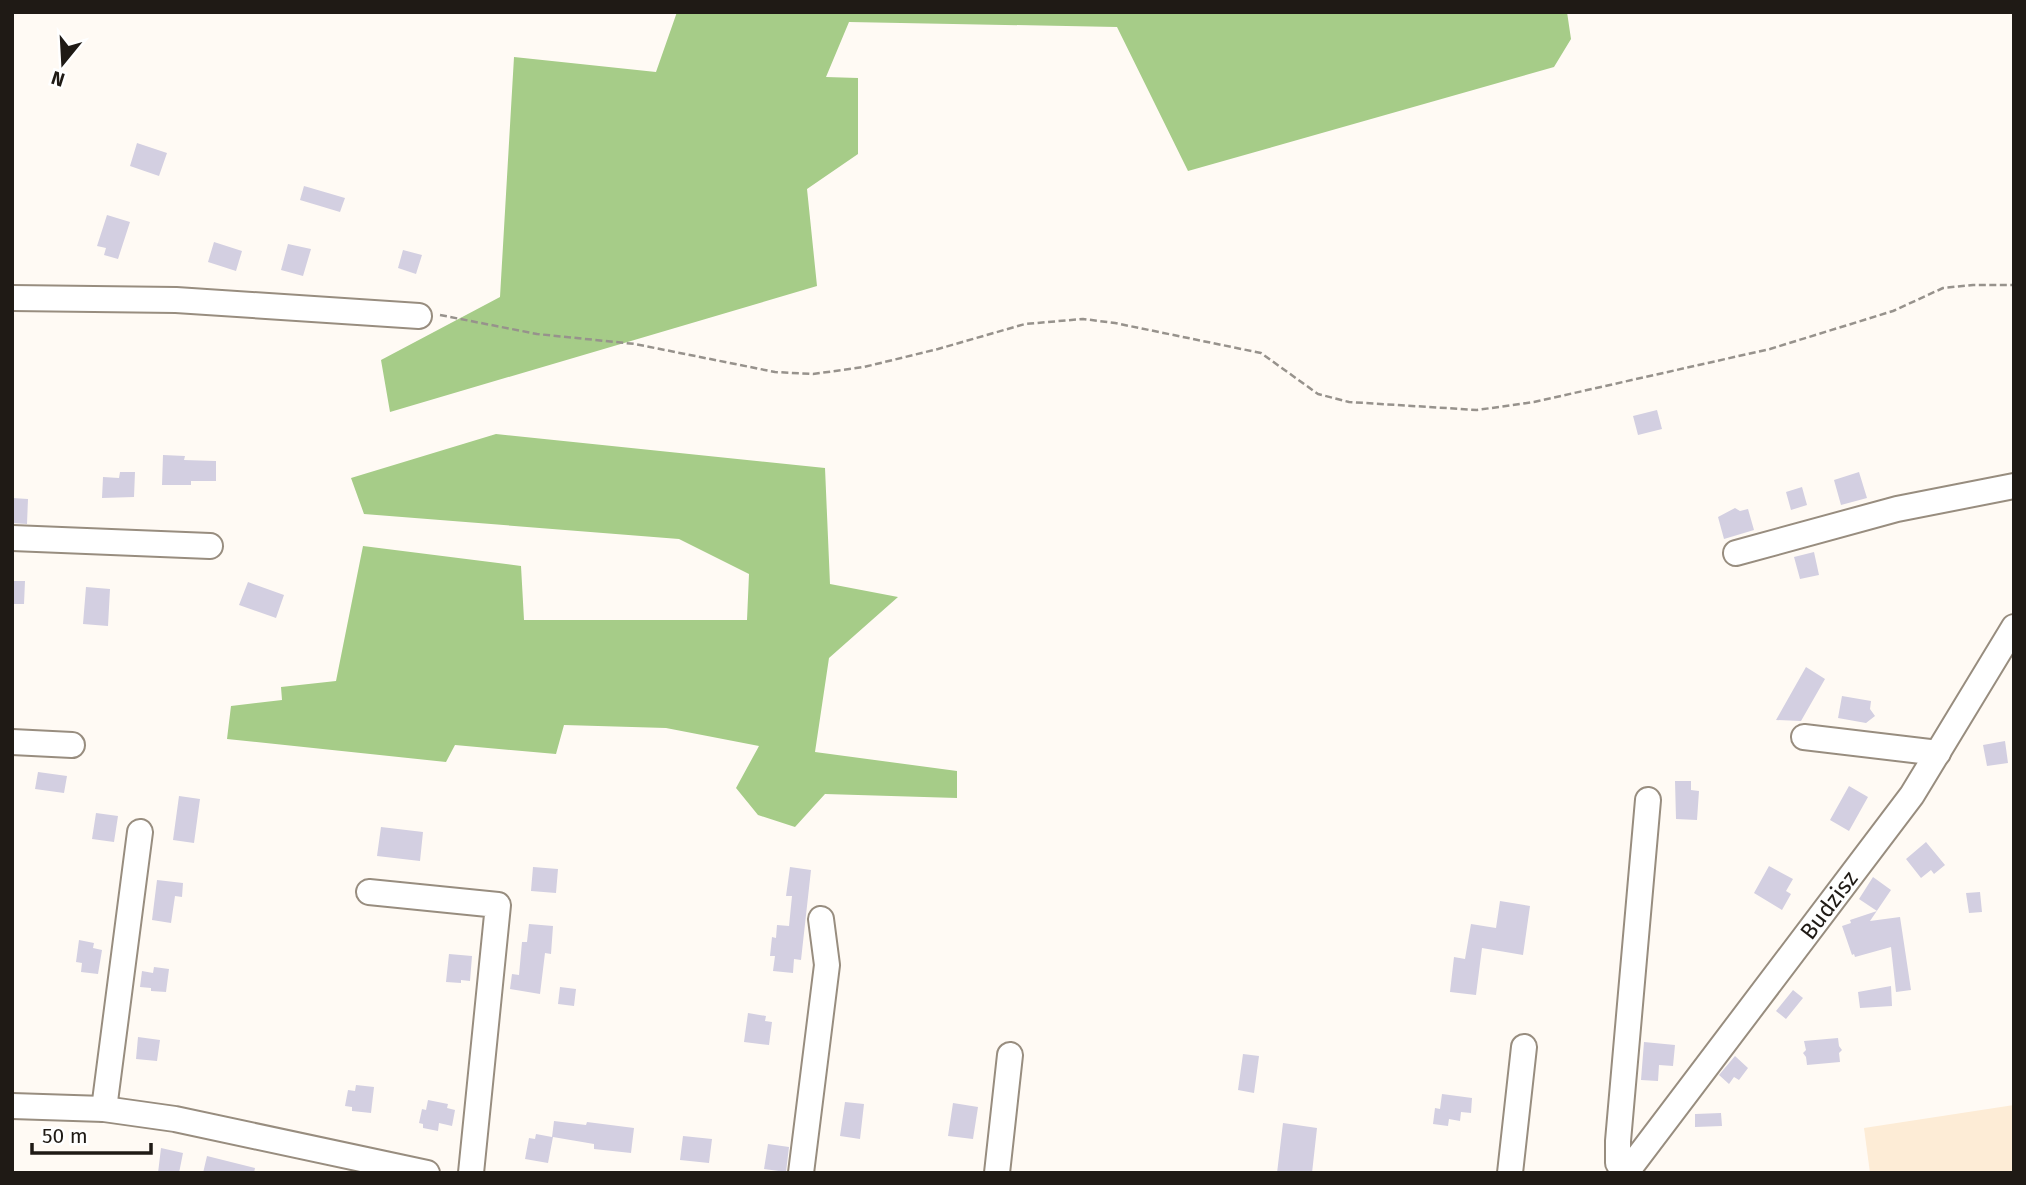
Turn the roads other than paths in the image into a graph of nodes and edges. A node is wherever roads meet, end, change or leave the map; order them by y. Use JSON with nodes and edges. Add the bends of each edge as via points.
{"nodes":[{"id":1,"x":12,"y":298,"type":"edge"},
{"id":2,"x":419,"y":316,"type":"road end"},
{"id":3,"x":2014,"y":486,"type":"edge"},
{"id":4,"x":12,"y":538,"type":"edge"},
{"id":5,"x":210,"y":546,"type":"dead end"},
{"id":6,"x":1736,"y":553,"type":"dead end"},
{"id":7,"x":2014,"y":626,"type":"edge"},
{"id":8,"x":1804,"y":737,"type":"dead end"},
{"id":9,"x":12,"y":742,"type":"edge"},
{"id":10,"x":72,"y":746,"type":"dead end"},
{"id":11,"x":1938,"y":752,"type":"junction"},
{"id":12,"x":1648,"y":800,"type":"dead end"},
{"id":13,"x":140,"y":832,"type":"dead end"},
{"id":14,"x":369,"y":892,"type":"dead end"},
{"id":15,"x":821,"y":919,"type":"dead end"},
{"id":16,"x":1524,"y":1047,"type":"dead end"},
{"id":17,"x":1010,"y":1055,"type":"dead end"},
{"id":18,"x":12,"y":1106,"type":"edge"},
{"id":19,"x":104,"y":1109,"type":"junction"},
{"id":20,"x":371,"y":1167,"type":"edge"},
{"id":21,"x":427,"y":1173,"type":"edge"},
{"id":22,"x":471,"y":1173,"type":"edge"},
{"id":23,"x":801,"y":1173,"type":"edge"},
{"id":24,"x":997,"y":1173,"type":"edge"},
{"id":25,"x":1510,"y":1173,"type":"edge"},
{"id":26,"x":1625,"y":1173,"type":"edge"}],
"edges":[{"from":1,"to":2,"type":"street","via":[[176,300]]},
{"from":3,"to":6,"type":"street","via":[[1897,509]]},
{"from":4,"to":5,"type":"street"},
{"from":7,"to":11,"type":"street","name":"Budzisz"},
{"from":8,"to":11,"type":"street"},
{"from":9,"to":10,"type":"street"},
{"from":11,"to":26,"type":"street","name":"Budzisz","via":[[1912,795]]},
{"from":12,"to":26,"type":"street","via":[[1619,1141],[1618,1163]]},
{"from":13,"to":19,"type":"street"},
{"from":14,"to":22,"type":"street","via":[[498,905]]},
{"from":15,"to":23,"type":"street","via":[[827,965]]},
{"from":16,"to":25,"type":"street"},
{"from":17,"to":24,"type":"street"},
{"from":18,"to":19,"type":"street"},
{"from":19,"to":20,"type":"street","via":[[261,1136]]},
{"from":20,"to":21,"type":"street"}]}
